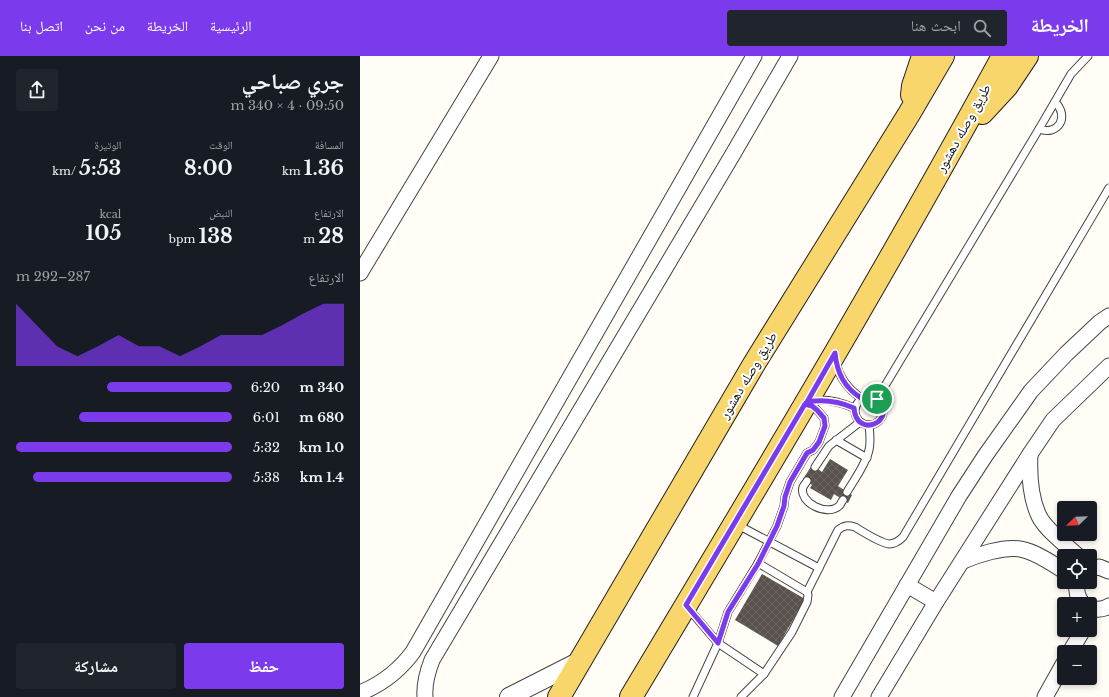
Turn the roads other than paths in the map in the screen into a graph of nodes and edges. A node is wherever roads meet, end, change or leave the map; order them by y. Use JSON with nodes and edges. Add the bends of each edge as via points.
{"nodes":[{"id":1,"x":491,"y":56,"type":"edge"},
{"id":2,"x":754,"y":56,"type":"edge"},
{"id":3,"x":790,"y":56,"type":"edge"},
{"id":4,"x":923,"y":56,"type":"edge"},
{"id":5,"x":943,"y":56,"type":"edge"},
{"id":6,"x":1004,"y":56,"type":"edge"},
{"id":7,"x":1027,"y":56,"type":"edge"},
{"id":8,"x":1088,"y":56,"type":"edge"},
{"id":9,"x":1055,"y":102,"type":"junction"},
{"id":10,"x":909,"y":114,"type":"junction"},
{"id":11,"x":1039,"y":129,"type":"junction"},
{"id":12,"x":952,"y":151,"type":"junction"},
{"id":13,"x":1109,"y":188,"type":"edge"},
{"id":14,"x":360,"y":273,"type":"edge"},
{"id":15,"x":1109,"y":316,"type":"edge"},
{"id":16,"x":835,"y":353,"type":"junction"},
{"id":17,"x":1109,"y":366,"type":"edge"},
{"id":18,"x":861,"y":398,"type":"junction"},
{"id":19,"x":877,"y":399,"type":"junction"},
{"id":20,"x":806,"y":403,"type":"junction"},
{"id":21,"x":854,"y":408,"type":"junction"},
{"id":22,"x":860,"y":422,"type":"junction"},
{"id":23,"x":869,"y":425,"type":"junction"},
{"id":24,"x":836,"y":440,"type":"junction"},
{"id":25,"x":1030,"y":454,"type":"junction"},
{"id":26,"x":867,"y":458,"type":"junction"},
{"id":27,"x":815,"y":467,"type":"dead end"},
{"id":28,"x":807,"y":481,"type":"dead end"},
{"id":29,"x":847,"y":492,"type":"dead end"},
{"id":30,"x":843,"y":500,"type":"dead end"},
{"id":31,"x":734,"y":524,"type":"junction"},
{"id":32,"x":769,"y":542,"type":"junction"},
{"id":33,"x":1070,"y":549,"type":"edge"},
{"id":34,"x":963,"y":561,"type":"junction"},
{"id":35,"x":758,"y":564,"type":"junction"},
{"id":36,"x":1057,"y":566,"type":"edge"},
{"id":37,"x":819,"y":568,"type":"junction"},
{"id":38,"x":907,"y":585,"type":"junction"},
{"id":39,"x":806,"y":592,"type":"junction"},
{"id":40,"x":936,"y":602,"type":"junction"},
{"id":41,"x":686,"y":605,"type":"junction"},
{"id":42,"x":429,"y":625,"type":"junction"},
{"id":43,"x":447,"y":635,"type":"junction"},
{"id":44,"x":718,"y":643,"type":"junction"},
{"id":45,"x":580,"y":661,"type":"junction"},
{"id":46,"x":764,"y":674,"type":"junction"},
{"id":47,"x":1057,"y":676,"type":"edge"},
{"id":48,"x":360,"y":693,"type":"edge"},
{"id":49,"x":426,"y":697,"type":"edge"},
{"id":50,"x":509,"y":697,"type":"edge"},
{"id":51,"x":559,"y":697,"type":"edge"},
{"id":52,"x":631,"y":697,"type":"edge"},
{"id":53,"x":693,"y":697,"type":"edge"},
{"id":54,"x":741,"y":697,"type":"edge"},
{"id":55,"x":842,"y":697,"type":"edge"},
{"id":56,"x":879,"y":697,"type":"edge"},
{"id":57,"x":1045,"y":697,"type":"edge"}],
"edges":[{"from":1,"to":14,"type":"street"},
{"from":2,"to":42,"type":"street"},
{"from":3,"to":43,"type":"street"},
{"from":4,"to":10,"type":"main road"},
{"from":5,"to":10,"type":"main road","name":"طريق وصله دهشور"},
{"from":6,"to":12,"type":"main road","name":"طريق وصله دهشور"},
{"from":7,"to":12,"type":"main road","via":[[1007,86]]},
{"from":8,"to":9,"type":"lane","via":[[1071,74]]},
{"from":9,"to":11,"type":"lane"},
{"from":9,"to":11,"type":"lane","via":[[1061,111],[1061,121],[1049,131]]},
{"from":10,"to":45,"type":"main road","name":"طريق وصله دهشور","via":[[754,364]]},
{"from":11,"to":19,"type":"lane"},
{"from":12,"to":16,"type":"main road","name":"طريق وصله دهشور"},
{"from":13,"to":37,"type":"lane","via":[[903,537],[889,544],[855,527],[845,526],[838,530]]},
{"from":15,"to":38,"type":"street","via":[[1066,354],[1031,391],[985,456]]},
{"from":16,"to":18,"type":"lane","via":[[839,373],[844,382]]},
{"from":16,"to":20,"type":"main road","name":"طريق وصله دهشور"},
{"from":17,"to":25,"type":"street","via":[[1053,420]]},
{"from":18,"to":19,"type":"lane","via":[[872,396]]},
{"from":18,"to":21,"type":"lane"},
{"from":19,"to":23,"type":"lane","via":[[883,407],[882,417],[875,424]]},
{"from":20,"to":21,"type":"lane","via":[[816,400],[833,401]]},
{"from":20,"to":31,"type":"main road","name":"طريق وصله دهشور"},
{"from":20,"to":32,"type":"lane","via":[[821,413],[825,426],[817,446],[807,453],[790,482],[781,516]]},
{"from":21,"to":22,"type":"lane","via":[[856,418]]},
{"from":22,"to":23,"type":"lane"},
{"from":22,"to":24,"type":"lane"},
{"from":23,"to":26,"type":"lane","via":[[871,438]]},
{"from":24,"to":26,"type":"lane"},
{"from":24,"to":27,"type":"lane"},
{"from":25,"to":33,"type":"street","via":[[1031,486],[1040,517]]},
{"from":25,"to":34,"type":"street"},
{"from":26,"to":29,"type":"lane"},
{"from":28,"to":30,"type":"lane","via":[[803,487],[806,499],[819,509],[833,509]]},
{"from":31,"to":32,"type":"lane"},
{"from":31,"to":41,"type":"main road","name":"طريق وصله دهشور"},
{"from":32,"to":35,"type":"lane"},
{"from":32,"to":37,"type":"lane"},
{"from":34,"to":36,"type":"street","via":[[990,552],[1020,549]]},
{"from":34,"to":40,"type":"street"},
{"from":35,"to":39,"type":"lane"},
{"from":35,"to":44,"type":"lane","via":[[728,612]]},
{"from":37,"to":39,"type":"lane"},
{"from":38,"to":40,"type":"street"},
{"from":38,"to":55,"type":"street"},
{"from":39,"to":46,"type":"lane","via":[[807,602],[792,632]]},
{"from":40,"to":56,"type":"street"},
{"from":41,"to":44,"type":"lane"},
{"from":41,"to":52,"type":"main road","name":"طريق وصله دهشور"},
{"from":42,"to":43,"type":"street"},
{"from":42,"to":48,"type":"street","via":[[414,652],[398,670],[380,684]]},
{"from":43,"to":49,"type":"street","via":[[428,670]]},
{"from":44,"to":46,"type":"lane"},
{"from":44,"to":53,"type":"lane"},
{"from":45,"to":50,"type":"street"},
{"from":45,"to":51,"type":"main road","name":"طريق وصله دهشور"},
{"from":46,"to":54,"type":"lane"},
{"from":47,"to":57,"type":"street"}]}
